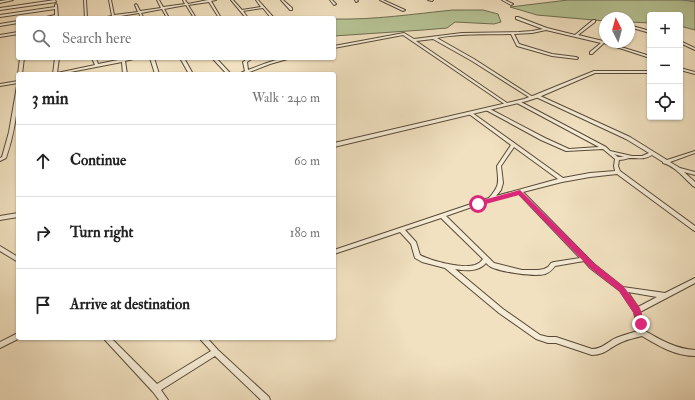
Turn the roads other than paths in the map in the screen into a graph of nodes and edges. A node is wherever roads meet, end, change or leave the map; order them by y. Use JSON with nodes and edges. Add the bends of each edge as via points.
{"nodes":[{"id":1,"x":12,"y":0,"type":"edge"},
{"id":2,"x":55,"y":0,"type":"edge"},
{"id":3,"x":85,"y":0,"type":"edge"},
{"id":4,"x":110,"y":0,"type":"edge"},
{"id":5,"x":158,"y":0,"type":"edge"},
{"id":6,"x":184,"y":0,"type":"edge"},
{"id":7,"x":209,"y":0,"type":"edge"},
{"id":8,"x":215,"y":0,"type":"edge"},
{"id":9,"x":232,"y":0,"type":"edge"},
{"id":10,"x":257,"y":0,"type":"edge"},
{"id":11,"x":282,"y":0,"type":"edge"},
{"id":12,"x":331,"y":0,"type":"edge"},
{"id":13,"x":381,"y":0,"type":"edge"},
{"id":14,"x":503,"y":0,"type":"edge"},
{"id":15,"x":0,"y":2,"type":"edge"},
{"id":16,"x":187,"y":4,"type":"junction"},
{"id":17,"x":335,"y":4,"type":"dead end"},
{"id":18,"x":512,"y":4,"type":"dead end"},
{"id":19,"x":136,"y":5,"type":"dead end"},
{"id":20,"x":264,"y":7,"type":"junction"},
{"id":21,"x":56,"y":8,"type":"junction"},
{"id":22,"x":163,"y":8,"type":"junction"},
{"id":23,"x":0,"y":9,"type":"edge"},
{"id":24,"x":291,"y":9,"type":"dead end"},
{"id":25,"x":404,"y":10,"type":"dead end"},
{"id":26,"x":242,"y":11,"type":"junction"},
{"id":27,"x":138,"y":12,"type":"junction"},
{"id":28,"x":0,"y":16,"type":"edge"},
{"id":29,"x":57,"y":16,"type":"edge"},
{"id":30,"x":86,"y":16,"type":"edge"},
{"id":31,"x":113,"y":16,"type":"joint"},
{"id":32,"x":141,"y":16,"type":"edge"},
{"id":33,"x":167,"y":16,"type":"edge"},
{"id":34,"x":194,"y":16,"type":"edge"},
{"id":35,"x":219,"y":16,"type":"edge"},
{"id":36,"x":246,"y":16,"type":"edge"},
{"id":37,"x":271,"y":16,"type":"edge"},
{"id":38,"x":517,"y":18,"type":"dead end"},
{"id":39,"x":594,"y":21,"type":"dead end"},
{"id":40,"x":16,"y":22,"type":"edge"},
{"id":41,"x":0,"y":25,"type":"edge"},
{"id":42,"x":635,"y":28,"type":"edge"},
{"id":43,"x":546,"y":29,"type":"junction"},
{"id":44,"x":647,"y":31,"type":"edge"},
{"id":45,"x":16,"y":33,"type":"edge"},
{"id":46,"x":512,"y":34,"type":"junction"},
{"id":47,"x":576,"y":35,"type":"junction"},
{"id":48,"x":0,"y":36,"type":"edge"},
{"id":49,"x":434,"y":38,"type":"junction"},
{"id":50,"x":413,"y":40,"type":"junction"},
{"id":51,"x":599,"y":40,"type":"edge"},
{"id":52,"x":683,"y":43,"type":"edge"},
{"id":53,"x":599,"y":46,"type":"edge"},
{"id":54,"x":336,"y":47,"type":"edge"},
{"id":55,"x":624,"y":48,"type":"edge"},
{"id":56,"x":695,"y":49,"type":"edge"},
{"id":57,"x":591,"y":53,"type":"dead end"},
{"id":58,"x":647,"y":56,"type":"edge"},
{"id":59,"x":576,"y":58,"type":"dead end"},
{"id":60,"x":22,"y":60,"type":"edge"},
{"id":61,"x":56,"y":60,"type":"edge"},
{"id":62,"x":95,"y":60,"type":"edge"},
{"id":63,"x":120,"y":60,"type":"edge"},
{"id":64,"x":124,"y":60,"type":"edge"},
{"id":65,"x":153,"y":60,"type":"edge"},
{"id":66,"x":183,"y":60,"type":"edge"},
{"id":67,"x":216,"y":60,"type":"edge"},
{"id":68,"x":248,"y":60,"type":"edge"},
{"id":69,"x":282,"y":60,"type":"edge"},
{"id":70,"x":97,"y":65,"type":"junction"},
{"id":71,"x":91,"y":66,"type":"junction"},
{"id":72,"x":247,"y":71,"type":"joint"},
{"id":73,"x":683,"y":71,"type":"edge"},
{"id":74,"x":20,"y":72,"type":"edge"},
{"id":75,"x":55,"y":72,"type":"edge"},
{"id":76,"x":64,"y":72,"type":"edge"},
{"id":77,"x":92,"y":72,"type":"edge"},
{"id":78,"x":125,"y":72,"type":"edge"},
{"id":79,"x":156,"y":72,"type":"edge"},
{"id":80,"x":190,"y":72,"type":"edge"},
{"id":81,"x":227,"y":72,"type":"edge"},
{"id":82,"x":647,"y":72,"type":"edge"},
{"id":83,"x":695,"y":73,"type":"edge"},
{"id":84,"x":16,"y":82,"type":"edge"},
{"id":85,"x":0,"y":85,"type":"edge"},
{"id":86,"x":537,"y":96,"type":"junction"},
{"id":87,"x":532,"y":98,"type":"junction"},
{"id":88,"x":16,"y":99,"type":"edge"},
{"id":89,"x":518,"y":102,"type":"junction"},
{"id":90,"x":506,"y":104,"type":"junction"},
{"id":91,"x":487,"y":109,"type":"junction"},
{"id":92,"x":470,"y":113,"type":"junction"},
{"id":93,"x":336,"y":145,"type":"edge"},
{"id":94,"x":513,"y":145,"type":"junction"},
{"id":95,"x":606,"y":150,"type":"junction"},
{"id":96,"x":695,"y":152,"type":"edge"},
{"id":97,"x":652,"y":153,"type":"junction"},
{"id":98,"x":657,"y":156,"type":"junction"},
{"id":99,"x":630,"y":157,"type":"junction"},
{"id":100,"x":617,"y":159,"type":"junction"},
{"id":101,"x":673,"y":159,"type":"junction"},
{"id":102,"x":0,"y":160,"type":"edge"},
{"id":103,"x":665,"y":162,"type":"junction"},
{"id":104,"x":678,"y":169,"type":"junction"},
{"id":105,"x":618,"y":172,"type":"junction"},
{"id":106,"x":694,"y":173,"type":"edge"},
{"id":107,"x":686,"y":178,"type":"junction"},
{"id":108,"x":562,"y":180,"type":"junction"},
{"id":109,"x":695,"y":184,"type":"edge"},
{"id":110,"x":520,"y":192,"type":"junction"},
{"id":111,"x":491,"y":199,"type":"junction"},
{"id":112,"x":16,"y":215,"type":"edge"},
{"id":113,"x":442,"y":215,"type":"junction"},
{"id":114,"x":0,"y":218,"type":"edge"},
{"id":115,"x":695,"y":229,"type":"edge"},
{"id":116,"x":402,"y":230,"type":"junction"},
{"id":117,"x":0,"y":248,"type":"edge"},
{"id":118,"x":336,"y":251,"type":"edge"},
{"id":119,"x":16,"y":259,"type":"edge"},
{"id":120,"x":486,"y":259,"type":"junction"},
{"id":121,"x":585,"y":259,"type":"junction"},
{"id":122,"x":447,"y":266,"type":"junction"},
{"id":123,"x":695,"y":280,"type":"edge"},
{"id":124,"x":622,"y":289,"type":"junction"},
{"id":125,"x":666,"y":296,"type":"junction"},
{"id":126,"x":637,"y":311,"type":"junction"},
{"id":127,"x":642,"y":333,"type":"junction"},
{"id":128,"x":16,"y":337,"type":"edge"},
{"id":129,"x":109,"y":340,"type":"edge"},
{"id":130,"x":205,"y":340,"type":"edge"},
{"id":131,"x":0,"y":345,"type":"edge"},
{"id":132,"x":216,"y":352,"type":"junction"},
{"id":133,"x":695,"y":353,"type":"edge"},
{"id":134,"x":156,"y":389,"type":"junction"},
{"id":135,"x":164,"y":400,"type":"edge"},
{"id":136,"x":266,"y":400,"type":"edge"}],
"edges":[{"from":1,"to":15,"type":"street"},
{"from":2,"to":21,"type":"street"},
{"from":2,"to":23,"type":"street"},
{"from":3,"to":30,"type":"street"},
{"from":4,"to":31,"type":"street"},
{"from":5,"to":22,"type":"street"},
{"from":6,"to":16,"type":"street"},
{"from":7,"to":8,"type":"street"},
{"from":7,"to":16,"type":"street"},
{"from":7,"to":35,"type":"street"},
{"from":9,"to":26,"type":"street"},
{"from":10,"to":20,"type":"street"},
{"from":11,"to":24,"type":"street"},
{"from":12,"to":17,"type":"street"},
{"from":13,"to":25,"type":"street"},
{"from":14,"to":18,"type":"street"},
{"from":16,"to":22,"type":"street"},
{"from":16,"to":34,"type":"street"},
{"from":19,"to":27,"type":"street"},
{"from":20,"to":26,"type":"street"},
{"from":20,"to":37,"type":"street"},
{"from":21,"to":28,"type":"street"},
{"from":21,"to":29,"type":"street"},
{"from":22,"to":27,"type":"street"},
{"from":22,"to":33,"type":"street"},
{"from":26,"to":36,"type":"street"},
{"from":27,"to":31,"type":"street"},
{"from":27,"to":32,"type":"street"},
{"from":38,"to":43,"type":"street"},
{"from":39,"to":47,"type":"street"},
{"from":40,"to":41,"type":"street"},
{"from":42,"to":44,"type":"street"},
{"from":43,"to":46,"type":"street"},
{"from":43,"to":47,"type":"street"},
{"from":45,"to":48,"type":"street"},
{"from":46,"to":49,"type":"street","via":[[448,35]]},
{"from":46,"to":59,"type":"street","via":[[518,45],[545,54]]},
{"from":47,"to":51,"type":"street"},
{"from":49,"to":50,"type":"street"},
{"from":49,"to":87,"type":"street"},
{"from":50,"to":54,"type":"street","via":[[402,34]]},
{"from":50,"to":90,"type":"street"},
{"from":52,"to":56,"type":"street"},
{"from":53,"to":57,"type":"street"},
{"from":55,"to":58,"type":"street"},
{"from":60,"to":74,"type":"street"},
{"from":61,"to":75,"type":"street"},
{"from":62,"to":70,"type":"street"},
{"from":63,"to":70,"type":"street"},
{"from":64,"to":78,"type":"street"},
{"from":65,"to":79,"type":"street"},
{"from":66,"to":80,"type":"street"},
{"from":67,"to":81,"type":"street"},
{"from":68,"to":72,"type":"street","via":[[245,62]]},
{"from":69,"to":72,"type":"street"},
{"from":70,"to":71,"type":"street"},
{"from":71,"to":76,"type":"street"},
{"from":71,"to":77,"type":"street"},
{"from":73,"to":83,"type":"street"},
{"from":82,"to":86,"type":"street","via":[[594,72]]},
{"from":84,"to":85,"type":"street"},
{"from":86,"to":87,"type":"street"},
{"from":86,"to":97,"type":"street","via":[[628,138]]},
{"from":87,"to":89,"type":"street"},
{"from":88,"to":102,"type":"street","via":[[11,138],[4,158]]},
{"from":89,"to":90,"type":"street"},
{"from":89,"to":95,"type":"street"},
{"from":90,"to":91,"type":"street"},
{"from":91,"to":92,"type":"street"},
{"from":91,"to":95,"type":"street","via":[[568,150]]},
{"from":92,"to":93,"type":"street"},
{"from":92,"to":94,"type":"street"},
{"from":94,"to":108,"type":"street"},
{"from":94,"to":111,"type":"street","via":[[498,166],[502,181]]},
{"from":95,"to":99,"type":"street"},
{"from":95,"to":100,"type":"street"},
{"from":96,"to":101,"type":"street"},
{"from":97,"to":98,"type":"street"},
{"from":97,"to":99,"type":"street","via":[[644,157]]},
{"from":98,"to":101,"type":"street"},
{"from":98,"to":103,"type":"street"},
{"from":99,"to":100,"type":"street"},
{"from":100,"to":105,"type":"street"},
{"from":101,"to":103,"type":"street"},
{"from":103,"to":104,"type":"street"},
{"from":104,"to":106,"type":"street"},
{"from":104,"to":107,"type":"street"},
{"from":105,"to":108,"type":"street"},
{"from":105,"to":115,"type":"street"},
{"from":106,"to":107,"type":"street"},
{"from":107,"to":109,"type":"street"},
{"from":108,"to":110,"type":"street"},
{"from":110,"to":111,"type":"street"},
{"from":110,"to":121,"type":"street"},
{"from":111,"to":113,"type":"street"},
{"from":112,"to":114,"type":"street"},
{"from":113,"to":116,"type":"street"},
{"from":113,"to":120,"type":"street"},
{"from":116,"to":118,"type":"street"},
{"from":116,"to":122,"type":"street","via":[[414,243],[417,256]]},
{"from":117,"to":119,"type":"street"},
{"from":120,"to":121,"type":"street","via":[[500,268],[530,272],[543,272],[554,264]]},
{"from":120,"to":122,"type":"street","via":[[474,268]]},
{"from":121,"to":124,"type":"street"},
{"from":122,"to":127,"type":"street","via":[[501,311],[542,339],[556,340],[597,352],[616,341]]},
{"from":123,"to":125,"type":"street"},
{"from":124,"to":125,"type":"street"},
{"from":124,"to":126,"type":"street"},
{"from":125,"to":126,"type":"street"},
{"from":126,"to":127,"type":"street"},
{"from":127,"to":133,"type":"street","via":[[676,351]]},
{"from":128,"to":131,"type":"street"},
{"from":129,"to":134,"type":"street"},
{"from":130,"to":132,"type":"street"},
{"from":132,"to":134,"type":"street"},
{"from":132,"to":136,"type":"street"},
{"from":134,"to":135,"type":"street"}]}
